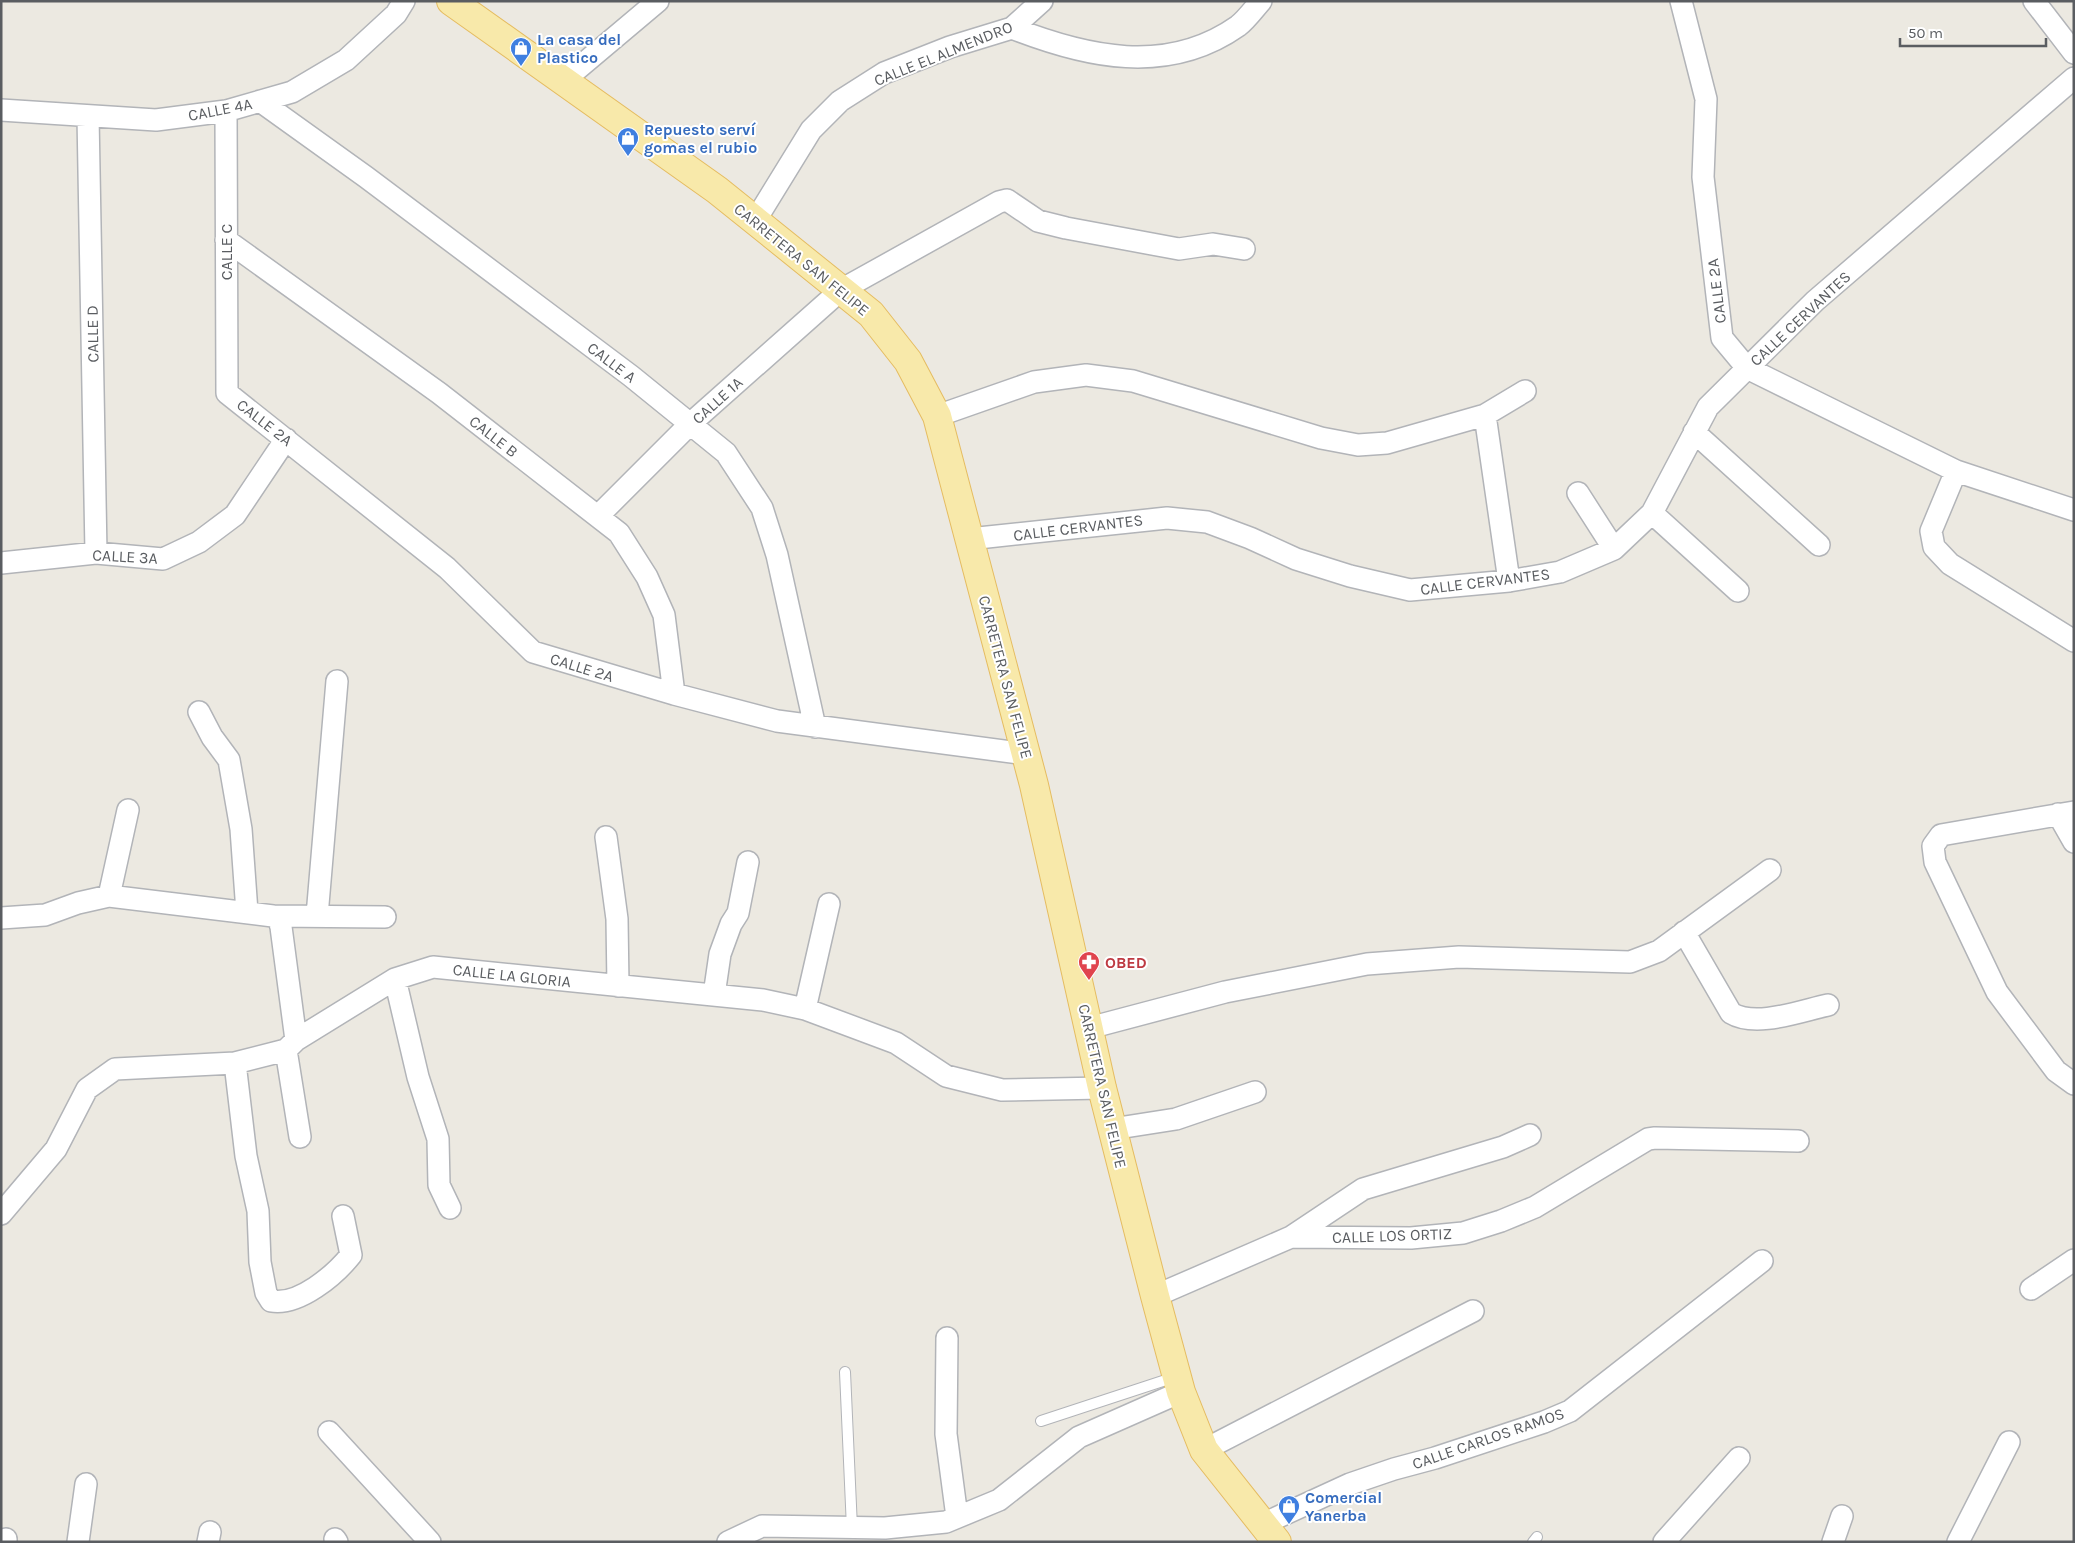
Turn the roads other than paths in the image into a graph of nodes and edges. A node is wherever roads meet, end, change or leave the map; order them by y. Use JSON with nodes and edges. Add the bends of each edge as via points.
{"nodes":[{"id":1,"x":404,"y":1,"type":"edge"},
{"id":2,"x":451,"y":1,"type":"edge"},
{"id":3,"x":658,"y":1,"type":"edge"},
{"id":4,"x":1042,"y":1,"type":"edge"},
{"id":5,"x":1261,"y":1,"type":"edge"},
{"id":6,"x":1681,"y":1,"type":"edge"},
{"id":7,"x":2034,"y":1,"type":"edge"},
{"id":8,"x":1012,"y":28,"type":"junction"},
{"id":9,"x":2074,"y":53,"type":"edge"},
{"id":10,"x":2074,"y":78,"type":"edge"},
{"id":11,"x":563,"y":81,"type":"junction"},
{"id":12,"x":260,"y":101,"type":"junction"},
{"id":13,"x":1,"y":110,"type":"edge"},
{"id":14,"x":226,"y":111,"type":"junction"},
{"id":15,"x":88,"y":116,"type":"junction"},
{"id":16,"x":755,"y":221,"type":"junction"},
{"id":17,"x":226,"y":240,"type":"junction"},
{"id":18,"x":1244,"y":249,"type":"dead end"},
{"id":19,"x":841,"y":290,"type":"junction"},
{"id":20,"x":1747,"y":368,"type":"junction"},
{"id":21,"x":1526,"y":391,"type":"dead end"},
{"id":22,"x":226,"y":393,"type":"joint"},
{"id":23,"x":1485,"y":415,"type":"junction"},
{"id":24,"x":937,"y":416,"type":"junction"},
{"id":25,"x":690,"y":424,"type":"junction"},
{"id":26,"x":1694,"y":432,"type":"junction"},
{"id":27,"x":286,"y":440,"type":"junction"},
{"id":28,"x":1956,"y":471,"type":"junction"},
{"id":29,"x":1578,"y":494,"type":"dead end"},
{"id":30,"x":2074,"y":510,"type":"edge"},
{"id":31,"x":1652,"y":514,"type":"junction"},
{"id":32,"x":598,"y":516,"type":"junction"},
{"id":33,"x":970,"y":539,"type":"junction"},
{"id":34,"x":1820,"y":545,"type":"dead end"},
{"id":35,"x":1614,"y":549,"type":"junction"},
{"id":36,"x":96,"y":553,"type":"junction"},
{"id":37,"x":1,"y":563,"type":"edge"},
{"id":38,"x":1509,"y":582,"type":"junction"},
{"id":39,"x":1738,"y":591,"type":"dead end"},
{"id":40,"x":2074,"y":641,"type":"edge"},
{"id":41,"x":338,"y":681,"type":"dead end"},
{"id":42,"x":674,"y":694,"type":"junction"},
{"id":43,"x":199,"y":712,"type":"dead end"},
{"id":44,"x":815,"y":727,"type":"junction"},
{"id":45,"x":1026,"y":754,"type":"junction"},
{"id":46,"x":128,"y":810,"type":"dead end"},
{"id":47,"x":2066,"y":813,"type":"edge"},
{"id":48,"x":606,"y":837,"type":"dead end"},
{"id":49,"x":2074,"y":842,"type":"edge"},
{"id":50,"x":748,"y":862,"type":"dead end"},
{"id":51,"x":1770,"y":870,"type":"dead end"},
{"id":52,"x":109,"y":896,"type":"junction"},
{"id":53,"x":829,"y":904,"type":"dead end"},
{"id":54,"x":247,"y":912,"type":"junction"},
{"id":55,"x":273,"y":916,"type":"junction"},
{"id":56,"x":317,"y":916,"type":"junction"},
{"id":57,"x":385,"y":917,"type":"dead end"},
{"id":58,"x":1,"y":918,"type":"edge"},
{"id":59,"x":1684,"y":932,"type":"junction"},
{"id":60,"x":395,"y":979,"type":"junction"},
{"id":61,"x":618,"y":986,"type":"junction"},
{"id":62,"x":714,"y":995,"type":"junction"},
{"id":63,"x":1828,"y":1005,"type":"dead end"},
{"id":64,"x":805,"y":1009,"type":"junction"},
{"id":65,"x":1090,"y":1028,"type":"junction"},
{"id":66,"x":291,"y":1045,"type":"junction"},
{"id":67,"x":235,"y":1064,"type":"junction"},
{"id":68,"x":2074,"y":1084,"type":"edge"},
{"id":69,"x":1102,"y":1088,"type":"junction"},
{"id":70,"x":1255,"y":1092,"type":"dead end"},
{"id":71,"x":1112,"y":1129,"type":"junction"},
{"id":72,"x":1530,"y":1135,"type":"dead end"},
{"id":73,"x":300,"y":1137,"type":"dead end"},
{"id":74,"x":1798,"y":1141,"type":"dead end"},
{"id":75,"x":450,"y":1208,"type":"dead end"},
{"id":76,"x":1,"y":1214,"type":"edge"},
{"id":77,"x":343,"y":1216,"type":"dead end"},
{"id":78,"x":1291,"y":1237,"type":"junction"},
{"id":79,"x":2074,"y":1260,"type":"edge"},
{"id":80,"x":1762,"y":1261,"type":"dead end"},
{"id":81,"x":2031,"y":1288,"type":"dead end"},
{"id":82,"x":1155,"y":1296,"type":"junction"},
{"id":83,"x":1473,"y":1311,"type":"dead end"},
{"id":84,"x":947,"y":1338,"type":"dead end"},
{"id":85,"x":845,"y":1372,"type":"dead end"},
{"id":86,"x":1179,"y":1384,"type":"junction"},
{"id":87,"x":1041,"y":1421,"type":"dead end"},
{"id":88,"x":329,"y":1432,"type":"dead end"},
{"id":89,"x":2009,"y":1442,"type":"dead end"},
{"id":90,"x":1204,"y":1450,"type":"junction"},
{"id":91,"x":1739,"y":1458,"type":"dead end"},
{"id":92,"x":86,"y":1484,"type":"dead end"},
{"id":93,"x":1842,"y":1516,"type":"dead end"},
{"id":94,"x":957,"y":1517,"type":"junction"},
{"id":95,"x":852,"y":1528,"type":"junction"},
{"id":96,"x":1270,"y":1533,"type":"edge"},
{"id":97,"x":828,"y":1535,"type":"edge"},
{"id":98,"x":78,"y":1542,"type":"edge"},
{"id":99,"x":430,"y":1542,"type":"edge"},
{"id":100,"x":728,"y":1542,"type":"edge"},
{"id":101,"x":1664,"y":1542,"type":"edge"},
{"id":102,"x":1833,"y":1542,"type":"edge"},
{"id":103,"x":1958,"y":1542,"type":"edge"}],
"edges":[{"from":1,"to":12,"type":"street","name":"CALLE 4A","via":[[396,14],[346,60],[292,92]]},
{"from":2,"to":11,"type":"main road","name":"CARRETERA SAN FELIPE"},
{"from":3,"to":11,"type":"street"},
{"from":4,"to":8,"type":"street","name":"CALLE EL ALMENDRO"},
{"from":5,"to":8,"type":"street","via":[[1239,25],[1206,45],[1165,56],[1129,59],[1087,52]]},
{"from":6,"to":20,"type":"street","name":"CALLE 2A","via":[[1706,99],[1703,177],[1722,338]]},
{"from":7,"to":9,"type":"street"},
{"from":8,"to":16,"type":"street","name":"CALLE EL ALMENDRO","via":[[950,47],[884,73],[840,101],[811,130]]},
{"from":10,"to":20,"type":"street","name":"CALLE CERVANTES","via":[[1815,301]]},
{"from":11,"to":16,"type":"main road","name":"CARRETERA SAN FELIPE","via":[[717,190]]},
{"from":12,"to":14,"type":"street","name":"CALLE 4A"},
{"from":12,"to":25,"type":"street","name":"CALLE A","via":[[373,182]]},
{"from":13,"to":15,"type":"street","name":"CALLE 4A"},
{"from":14,"to":15,"type":"street","name":"CALLE 4A","via":[[156,120]]},
{"from":14,"to":17,"type":"street","name":"CALLE C"},
{"from":15,"to":36,"type":"street","name":"CALLE D"},
{"from":16,"to":19,"type":"main road","name":"CARRETERA SAN FELIPE"},
{"from":17,"to":22,"type":"street","name":"CALLE C"},
{"from":17,"to":32,"type":"street","name":"CALLE B","via":[[439,394]]},
{"from":18,"to":19,"type":"street","name":"CALLE 1A","via":[[1213,244],[1179,250],[1066,228],[1038,221],[1007,200],[944,231]]},
{"from":19,"to":24,"type":"main road","name":"CARRETERA SAN FELIPE","via":[[871,314],[908,361]]},
{"from":19,"to":25,"type":"street","name":"CALLE 1A"},
{"from":20,"to":26,"type":"street","name":"CALLE CERVANTES","via":[[1708,407]]},
{"from":20,"to":28,"type":"street","name":"CALLE 2A"},
{"from":21,"to":23,"type":"street"},
{"from":22,"to":27,"type":"street","name":"CALLE 2A"},
{"from":23,"to":24,"type":"street","via":[[1388,443],[1358,445],[1321,438],[1133,381],[1086,375],[1034,382]]},
{"from":23,"to":38,"type":"street"},
{"from":24,"to":33,"type":"main road","name":"CARRETERA SAN FELIPE"},
{"from":25,"to":32,"type":"street","name":"CALLE 1A"},
{"from":25,"to":44,"type":"street","name":"CALLE A","via":[[726,453],[762,508],[778,555]]},
{"from":26,"to":31,"type":"street","name":"CALLE CERVANTES"},
{"from":26,"to":34,"type":"street"},
{"from":27,"to":36,"type":"street","name":"CALLE 3A","via":[[235,515],[199,542],[163,559]]},
{"from":27,"to":42,"type":"street","name":"CALLE 2A","via":[[447,568],[533,652]]},
{"from":28,"to":30,"type":"street","name":"CALLE 2A"},
{"from":28,"to":40,"type":"street","via":[[1931,531],[1934,547],[1950,564]]},
{"from":29,"to":35,"type":"street"},
{"from":31,"to":35,"type":"street","name":"CALLE CERVANTES"},
{"from":31,"to":39,"type":"street"},
{"from":32,"to":42,"type":"street","name":"CALLE B","via":[[619,533],[647,576],[664,615]]},
{"from":33,"to":38,"type":"street","name":"CALLE CERVANTES","via":[[1166,518],[1208,522],[1296,560],[1410,590]]},
{"from":33,"to":45,"type":"main road","name":"CARRETERA SAN FELIPE"},
{"from":35,"to":38,"type":"street","name":"CALLE CERVANTES","via":[[1560,572]]},
{"from":36,"to":37,"type":"street","name":"CALLE 3A"},
{"from":41,"to":56,"type":"street"},
{"from":42,"to":44,"type":"street","name":"CALLE 2A","via":[[777,721]]},
{"from":43,"to":54,"type":"street","via":[[212,738],[229,760],[241,829]]},
{"from":44,"to":45,"type":"street","name":"CALLE 2A"},
{"from":45,"to":65,"type":"main road","name":"CARRETERA SAN FELIPE"},
{"from":46,"to":52,"type":"street"},
{"from":47,"to":49,"type":"street"},
{"from":47,"to":68,"type":"street","via":[[1942,835],[1933,846],[1935,862],[1998,992],[2056,1071]]},
{"from":48,"to":61,"type":"street","via":[[617,919]]},
{"from":50,"to":62,"type":"street","via":[[738,913],[720,954]]},
{"from":51,"to":59,"type":"street"},
{"from":52,"to":54,"type":"street"},
{"from":52,"to":58,"type":"street","via":[[45,915]]},
{"from":53,"to":64,"type":"street"},
{"from":54,"to":55,"type":"street"},
{"from":55,"to":56,"type":"street"},
{"from":55,"to":66,"type":"street","via":[[281,927]]},
{"from":56,"to":57,"type":"street"},
{"from":59,"to":63,"type":"street","via":[[1731,1013],[1741,1019],[1765,1019]]},
{"from":59,"to":65,"type":"street","via":[[1659,951],[1630,962],[1459,957],[1366,964],[1225,992]]},
{"from":60,"to":61,"type":"street","name":"CALLE LA GLORIA","via":[[433,967]]},
{"from":60,"to":66,"type":"street","name":"CALLE LA GLORIA"},
{"from":60,"to":75,"type":"street","via":[[418,1077],[438,1138],[438,1185]]},
{"from":61,"to":62,"type":"street","name":"CALLE LA GLORIA"},
{"from":62,"to":64,"type":"street","name":"CALLE LA GLORIA","via":[[763,1000]]},
{"from":64,"to":69,"type":"street","name":"CALLE LA GLORIA","via":[[896,1042],[946,1076],[1002,1090]]},
{"from":65,"to":69,"type":"main road","name":"CARRETERA SAN FELIPE"},
{"from":66,"to":67,"type":"street","name":"CALLE LA GLORIA"},
{"from":66,"to":73,"type":"street"},
{"from":67,"to":76,"type":"street","name":"CALLE LA GLORIA","via":[[114,1069],[87,1089],[56,1149]]},
{"from":67,"to":77,"type":"street","via":[[246,1156],[258,1210],[260,1262],[266,1293],[271,1301],[281,1303],[337,1273],[351,1255]]},
{"from":69,"to":71,"type":"main road","name":"CARRETERA SAN FELIPE"},
{"from":70,"to":71,"type":"street","via":[[1176,1119]]},
{"from":71,"to":82,"type":"main road","name":"CARRETERA SAN FELIPE"},
{"from":72,"to":78,"type":"street","via":[[1503,1147],[1363,1188]]},
{"from":74,"to":78,"type":"street","name":"CALLE LOS ORTIZ","via":[[1648,1139],[1535,1207],[1463,1233],[1411,1238]]},
{"from":78,"to":82,"type":"street","name":"CALLE LOS ORTIZ"},
{"from":79,"to":81,"type":"street"},
{"from":80,"to":96,"type":"street","name":"CALLE CARLOS RAMOS","via":[[1570,1410],[1544,1422],[1359,1481]]},
{"from":82,"to":86,"type":"main road","name":"CARRETERA SAN FELIPE"},
{"from":83,"to":90,"type":"street"},
{"from":84,"to":94,"type":"street","via":[[946,1434]]},
{"from":85,"to":95,"type":"lane"},
{"from":86,"to":87,"type":"lane"},
{"from":86,"to":90,"type":"main road","name":"CARRETERA SAN FELIPE"},
{"from":86,"to":94,"type":"street","via":[[1079,1437],[999,1500]]},
{"from":88,"to":99,"type":"street"},
{"from":89,"to":103,"type":"street"},
{"from":90,"to":96,"type":"main road","name":"CARRETERA SAN FELIPE"},
{"from":91,"to":101,"type":"street"},
{"from":92,"to":98,"type":"street"},
{"from":93,"to":102,"type":"street"},
{"from":94,"to":95,"type":"street","via":[[946,1522]]},
{"from":95,"to":97,"type":"street"},
{"from":97,"to":100,"type":"street","via":[[762,1526]]}]}
